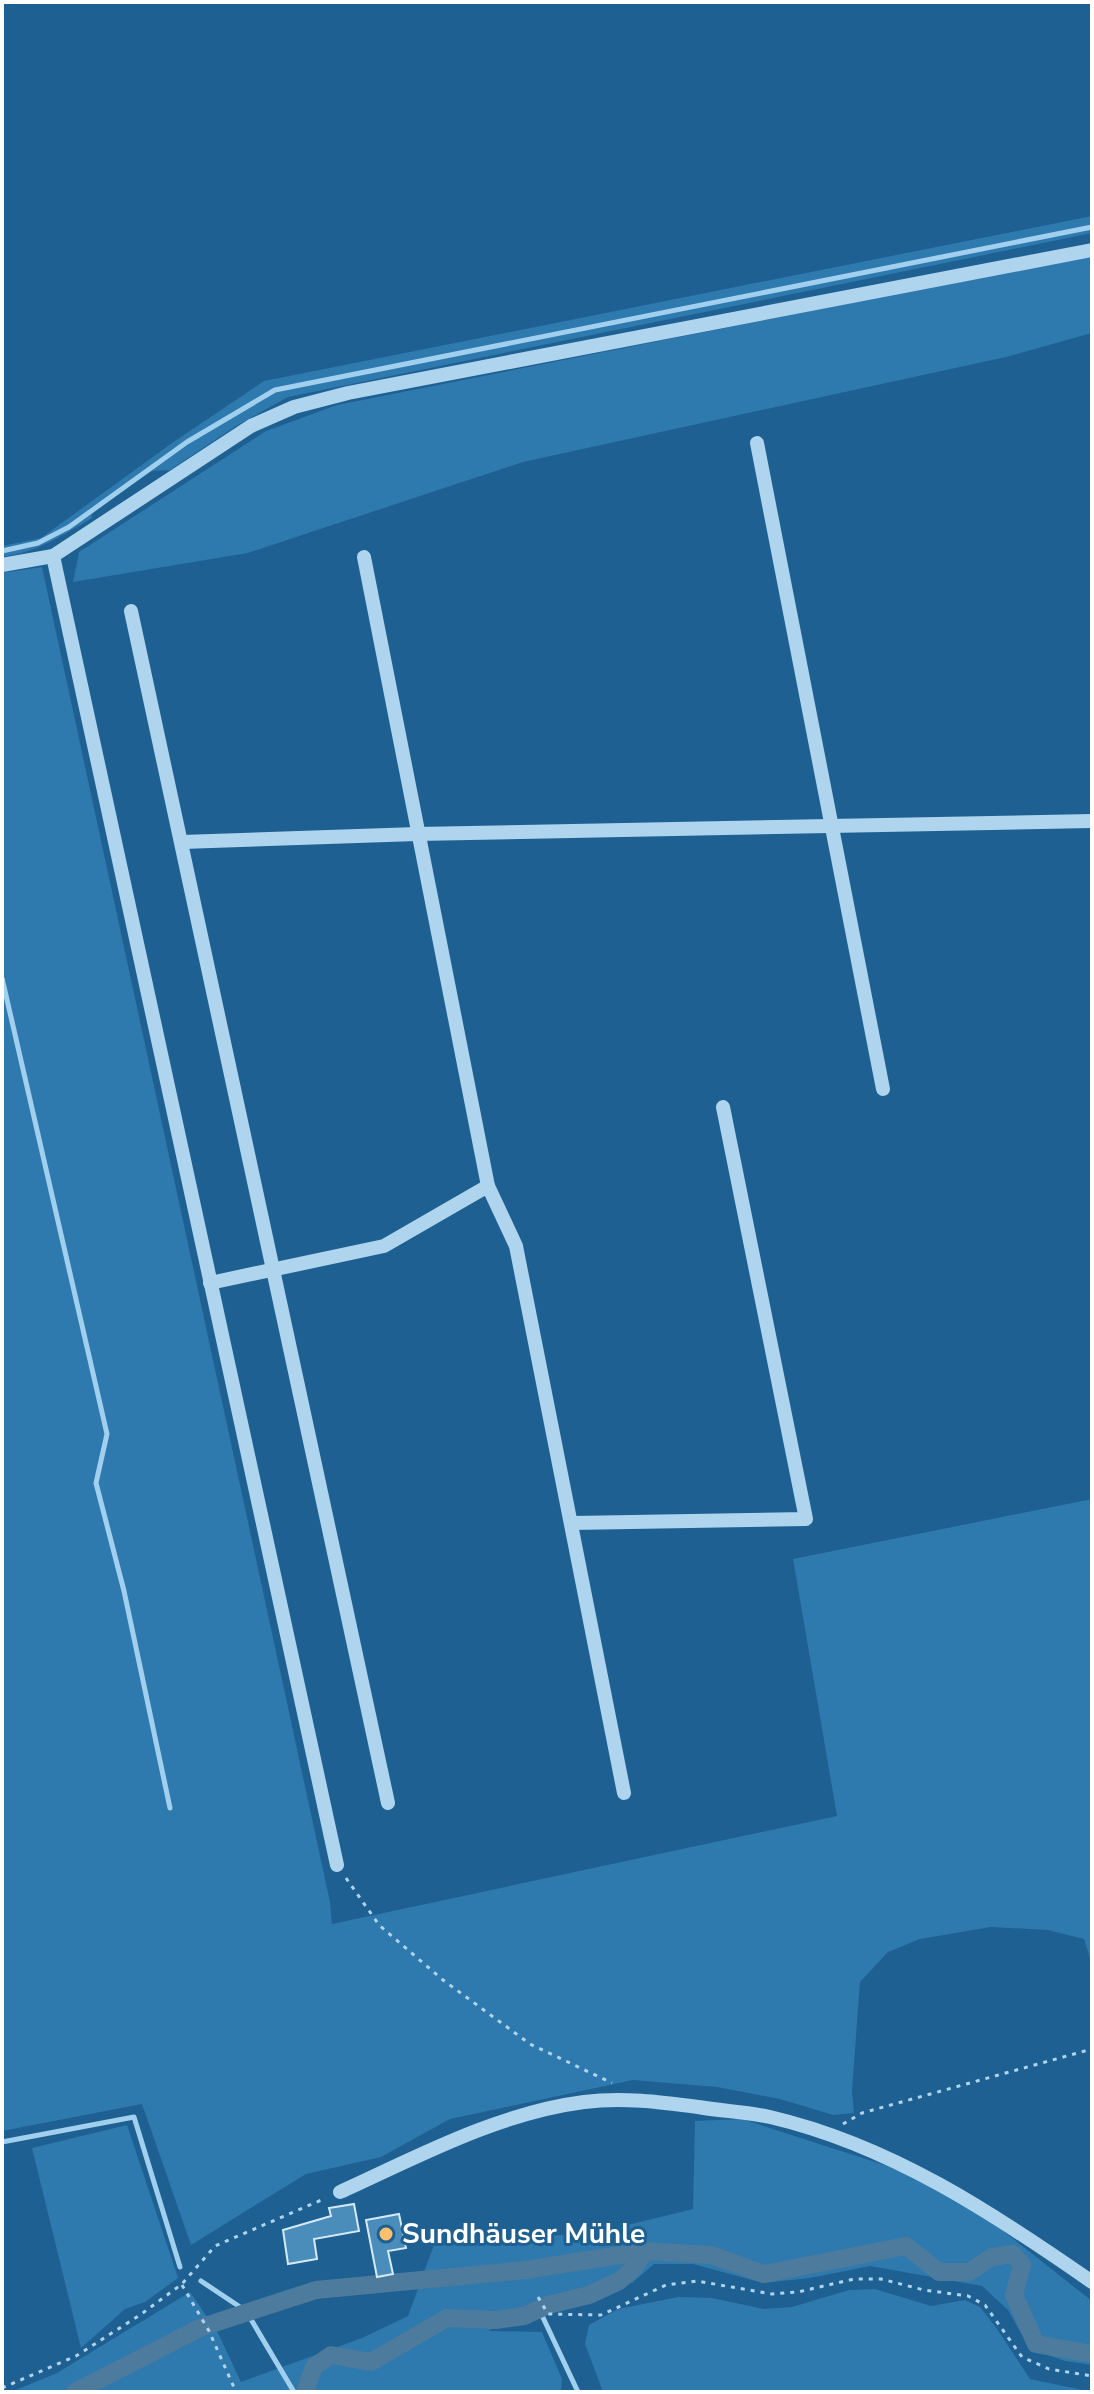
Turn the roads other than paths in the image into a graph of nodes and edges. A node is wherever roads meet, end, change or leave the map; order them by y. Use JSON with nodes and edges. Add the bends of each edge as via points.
{"nodes":[{"id":1,"x":1092,"y":250,"type":"edge"},
{"id":2,"x":757,"y":443,"type":"dead end"},
{"id":3,"x":53,"y":556,"type":"junction"},
{"id":4,"x":364,"y":557,"type":"dead end"},
{"id":5,"x":2,"y":565,"type":"edge"},
{"id":6,"x":131,"y":611,"type":"dead end"},
{"id":7,"x":1092,"y":821,"type":"edge"},
{"id":8,"x":831,"y":826,"type":"junction"},
{"id":9,"x":417,"y":834,"type":"junction"},
{"id":10,"x":182,"y":842,"type":"junction"},
{"id":11,"x":883,"y":1089,"type":"dead end"},
{"id":12,"x":723,"y":1107,"type":"dead end"},
{"id":13,"x":488,"y":1186,"type":"junction"},
{"id":14,"x":274,"y":1269,"type":"junction"},
{"id":15,"x":210,"y":1283,"type":"junction"},
{"id":16,"x":572,"y":1523,"type":"junction"},
{"id":17,"x":624,"y":1793,"type":"dead end"},
{"id":18,"x":388,"y":1803,"type":"dead end"},
{"id":19,"x":337,"y":1865,"type":"road end"},
{"id":20,"x":340,"y":2192,"type":"road end"},
{"id":21,"x":1092,"y":2282,"type":"edge"}],
"edges":[{"from":1,"to":3,"type":"lane","via":[[294,407],[251,426]]},
{"from":2,"to":8,"type":"lane"},
{"from":3,"to":5,"type":"lane"},
{"from":3,"to":15,"type":"lane"},
{"from":4,"to":9,"type":"lane"},
{"from":6,"to":10,"type":"lane"},
{"from":7,"to":8,"type":"lane"},
{"from":8,"to":9,"type":"lane"},
{"from":8,"to":11,"type":"lane"},
{"from":9,"to":10,"type":"lane"},
{"from":9,"to":13,"type":"lane"},
{"from":10,"to":14,"type":"lane"},
{"from":12,"to":16,"type":"lane","via":[[806,1519]]},
{"from":13,"to":14,"type":"lane","via":[[384,1246]]},
{"from":13,"to":16,"type":"lane","via":[[516,1246]]},
{"from":14,"to":15,"type":"lane"},
{"from":14,"to":18,"type":"lane"},
{"from":15,"to":19,"type":"lane"},
{"from":16,"to":17,"type":"lane"},
{"from":20,"to":21,"type":"lane","via":[[517,2116],[584,2102],[644,2100],[769,2117],[835,2137],[945,2185]]}]}
